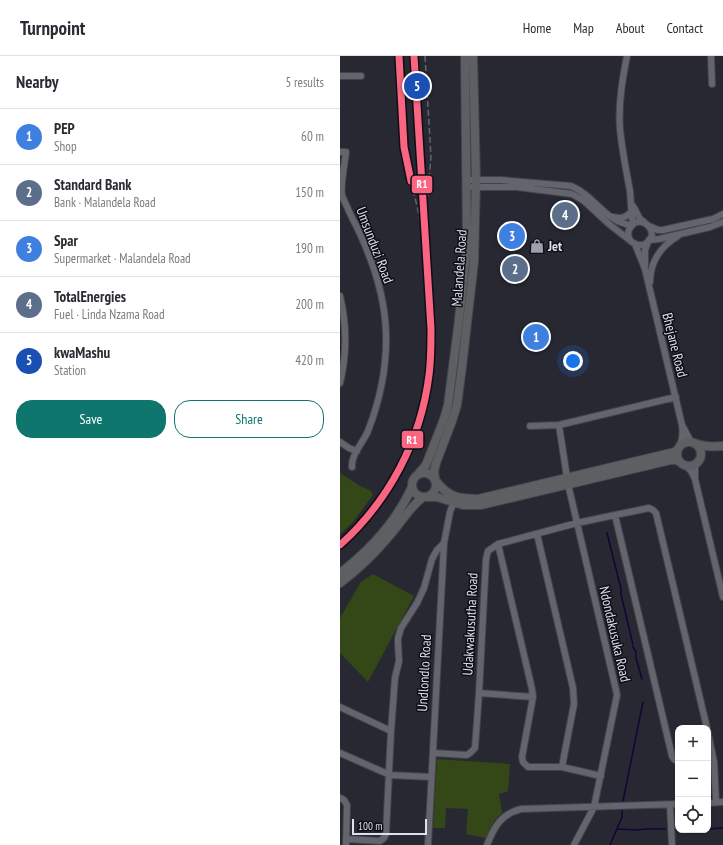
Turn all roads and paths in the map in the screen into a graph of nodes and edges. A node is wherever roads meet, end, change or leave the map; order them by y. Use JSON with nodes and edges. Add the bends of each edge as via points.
{"nodes":[{"id":1,"x":465,"y":56,"type":"edge"},
{"id":2,"x":473,"y":56,"type":"edge"},
{"id":3,"x":627,"y":56,"type":"edge"},
{"id":4,"x":711,"y":56,"type":"edge"},
{"id":5,"x":340,"y":76,"type":"edge"},
{"id":6,"x":361,"y":76,"type":"dead end"},
{"id":7,"x":712,"y":84,"type":"dead end"},
{"id":8,"x":340,"y":152,"type":"edge"},
{"id":9,"x":466,"y":183,"type":"junction"},
{"id":10,"x":475,"y":183,"type":"junction"},
{"id":11,"x":546,"y":184,"type":"junction"},
{"id":12,"x":545,"y":191,"type":"junction"},
{"id":13,"x":631,"y":201,"type":"junction"},
{"id":14,"x":592,"y":205,"type":"junction"},
{"id":15,"x":632,"y":211,"type":"junction"},
{"id":16,"x":723,"y":214,"type":"edge"},
{"id":17,"x":609,"y":216,"type":"junction"},
{"id":18,"x":723,"y":222,"type":"edge"},
{"id":19,"x":647,"y":224,"type":"junction"},
{"id":20,"x":632,"y":225,"type":"junction"},
{"id":21,"x":687,"y":232,"type":"junction"},
{"id":22,"x":648,"y":241,"type":"junction"},
{"id":23,"x":633,"y":242,"type":"junction"},
{"id":24,"x":645,"y":269,"type":"junction"},
{"id":25,"x":650,"y":291,"type":"junction"},
{"id":26,"x":340,"y":296,"type":"edge"},
{"id":27,"x":340,"y":383,"type":"edge"},
{"id":28,"x":676,"y":397,"type":"junction"},
{"id":29,"x":559,"y":425,"type":"junction"},
{"id":30,"x":530,"y":426,"type":"dead end"},
{"id":31,"x":682,"y":426,"type":"junction"},
{"id":32,"x":340,"y":442,"type":"edge"},
{"id":33,"x":693,"y":443,"type":"junction"},
{"id":34,"x":723,"y":446,"type":"edge"},
{"id":35,"x":679,"y":448,"type":"junction"},
{"id":36,"x":357,"y":450,"type":"junction"},
{"id":37,"x":698,"y":461,"type":"junction"},
{"id":38,"x":682,"y":463,"type":"junction"},
{"id":39,"x":352,"y":467,"type":"dead end"},
{"id":40,"x":419,"y":474,"type":"junction"},
{"id":41,"x":435,"y":479,"type":"junction"},
{"id":42,"x":695,"y":479,"type":"junction"},
{"id":43,"x":567,"y":481,"type":"junction"},
{"id":44,"x":412,"y":488,"type":"junction"},
{"id":45,"x":425,"y":497,"type":"junction"},
{"id":46,"x":455,"y":500,"type":"junction"},
{"id":47,"x":615,"y":515,"type":"junction"},
{"id":48,"x":577,"y":523,"type":"junction"},
{"id":49,"x":537,"y":534,"type":"junction"},
{"id":50,"x":444,"y":543,"type":"junction"},
{"id":51,"x":498,"y":544,"type":"junction"},
{"id":52,"x":429,"y":570,"type":"junction"},
{"id":53,"x":443,"y":571,"type":"junction"},
{"id":54,"x":340,"y":573,"type":"edge"},
{"id":55,"x":340,"y":583,"type":"edge"},
{"id":56,"x":723,"y":598,"type":"edge"},
{"id":57,"x":479,"y":693,"type":"junction"},
{"id":58,"x":533,"y":697,"type":"junction"},
{"id":59,"x":340,"y":706,"type":"edge"},
{"id":60,"x":706,"y":725,"type":"edge"},
{"id":61,"x":391,"y":731,"type":"junction"},
{"id":62,"x":340,"y":752,"type":"edge"},
{"id":63,"x":433,"y":753,"type":"junction"},
{"id":64,"x":677,"y":761,"type":"edge"},
{"id":65,"x":711,"y":762,"type":"edge"},
{"id":66,"x":562,"y":767,"type":"junction"},
{"id":67,"x":390,"y":775,"type":"junction"},
{"id":68,"x":601,"y":776,"type":"junction"},
{"id":69,"x":431,"y":777,"type":"junction"},
{"id":70,"x":340,"y":798,"type":"edge"},
{"id":71,"x":720,"y":802,"type":"edge"},
{"id":72,"x":675,"y":804,"type":"edge"},
{"id":73,"x":670,"y":805,"type":"junction"},
{"id":74,"x":594,"y":807,"type":"junction"},
{"id":75,"x":346,"y":842,"type":"edge"},
{"id":76,"x":428,"y":845,"type":"edge"},
{"id":77,"x":487,"y":845,"type":"edge"},
{"id":78,"x":574,"y":845,"type":"edge"},
{"id":79,"x":672,"y":845,"type":"edge"}],
"edges":[{"from":1,"to":9,"type":"main road","name":"Malandela Road"},
{"from":2,"to":10,"type":"main road","name":"Malandela Road"},
{"from":3,"to":13,"type":"street","via":[[621,93],[620,128]]},
{"from":4,"to":7,"type":"street"},
{"from":5,"to":6,"type":"street"},
{"from":8,"to":36,"type":"street","name":"Umsunduzi Road","via":[[346,152],[342,196],[376,274],[386,320],[387,347],[379,396],[367,433]]},
{"from":9,"to":10,"type":"street"},
{"from":9,"to":40,"type":"main road","name":"Malandela Road","via":[[466,256],[448,404],[426,465]]},
{"from":10,"to":11,"type":"street","via":[[500,180]]},
{"from":10,"to":12,"type":"street"},
{"from":10,"to":41,"type":"main road","name":"Malandela Road","via":[[474,262],[462,367],[452,421],[436,463]]},
{"from":11,"to":12,"type":"street"},
{"from":11,"to":14,"type":"street","via":[[571,186],[582,191]]},
{"from":12,"to":14,"type":"street","via":[[572,194]]},
{"from":13,"to":15,"type":"street"},
{"from":13,"to":19,"type":"street","via":[[640,219]]},
{"from":14,"to":17,"type":"street"},
{"from":14,"to":23,"type":"street","via":[[617,231]]},
{"from":15,"to":17,"type":"street","via":[[622,218]]},
{"from":15,"to":20,"type":"street"},
{"from":16,"to":19,"type":"street","via":[[713,219],[663,230]]},
{"from":17,"to":20,"type":"street"},
{"from":18,"to":21,"type":"street"},
{"from":19,"to":20,"type":"street","via":[[637,222]]},
{"from":19,"to":22,"type":"street","via":[[652,233]]},
{"from":20,"to":23,"type":"street","via":[[628,233]]},
{"from":21,"to":22,"type":"street"},
{"from":21,"to":25,"type":"street","via":[[670,242],[653,262]]},
{"from":22,"to":23,"type":"street","via":[[643,245]]},
{"from":22,"to":24,"type":"street","name":"Bhejane Road","via":[[645,250]]},
{"from":23,"to":24,"type":"street","name":"Bhejane Road"},
{"from":24,"to":25,"type":"street","name":"Bhejane Road"},
{"from":25,"to":28,"type":"street","name":"Bhejane Road"},
{"from":26,"to":27,"type":"street","via":[[346,350]]},
{"from":28,"to":29,"type":"street"},
{"from":28,"to":31,"type":"street","name":"Bhejane Road"},
{"from":29,"to":30,"type":"street"},
{"from":29,"to":43,"type":"street","name":"Ndondakusuka Road"},
{"from":31,"to":33,"type":"street","name":"Bhejane Road"},
{"from":31,"to":35,"type":"street","name":"Bhejane Road"},
{"from":32,"to":36,"type":"street"},
{"from":33,"to":34,"type":"main road","via":[[710,447]]},
{"from":33,"to":35,"type":"main road","via":[[685,442]]},
{"from":33,"to":37,"type":"main road","via":[[700,450]]},
{"from":34,"to":37,"type":"main road","via":[[708,452]]},
{"from":35,"to":38,"type":"main road","via":[[677,454]]},
{"from":35,"to":43,"type":"main road","via":[[675,452]]},
{"from":36,"to":39,"type":"street","name":"Umsunduzi Road"},
{"from":37,"to":38,"type":"main road","via":[[690,465]]},
{"from":37,"to":42,"type":"street"},
{"from":38,"to":42,"type":"street"},
{"from":38,"to":43,"type":"main road","via":[[671,460]]},
{"from":40,"to":41,"type":"main road","via":[[428,473]]},
{"from":40,"to":44,"type":"main road","via":[[413,481]]},
{"from":41,"to":45,"type":"main road","via":[[435,491]]},
{"from":41,"to":46,"type":"main road"},
{"from":42,"to":56,"type":"street"},
{"from":43,"to":46,"type":"main road","via":[[478,499]]},
{"from":43,"to":48,"type":"street","name":"Ndondakusuka Road"},
{"from":44,"to":45,"type":"main road","via":[[415,493]]},
{"from":44,"to":54,"type":"main road","via":[[383,534]]},
{"from":45,"to":46,"type":"main road"},
{"from":45,"to":55,"type":"main road","via":[[413,506],[372,555]]},
{"from":46,"to":50,"type":"street","name":"Undlondlo Road"},
{"from":47,"to":48,"type":"street"},
{"from":47,"to":60,"type":"street","via":[[649,508],[656,513]]},
{"from":47,"to":64,"type":"street","via":[[672,756]]},
{"from":48,"to":49,"type":"street"},
{"from":48,"to":68,"type":"street","name":"Ndondakusuka Road","via":[[616,690]]},
{"from":49,"to":51,"type":"street"},
{"from":49,"to":66,"type":"street","via":[[573,688],[574,704]]},
{"from":50,"to":52,"type":"street","via":[[437,550]]},
{"from":50,"to":53,"type":"street","name":"Undlondlo Road"},
{"from":51,"to":57,"type":"street","name":"Udakwakusutha Road","via":[[488,551],[486,559]]},
{"from":51,"to":58,"type":"street"},
{"from":52,"to":53,"type":"street"},
{"from":52,"to":61,"type":"street","via":[[421,595],[401,628]]},
{"from":53,"to":63,"type":"street","name":"Undlondlo Road"},
{"from":57,"to":58,"type":"street"},
{"from":57,"to":63,"type":"street","name":"Udakwakusutha Road","via":[[473,751],[466,755]]},
{"from":58,"to":66,"type":"street","via":[[523,762],[528,767]]},
{"from":59,"to":61,"type":"street"},
{"from":61,"to":67,"type":"street"},
{"from":62,"to":67,"type":"street"},
{"from":63,"to":69,"type":"street","name":"Undlondlo Road"},
{"from":65,"to":71,"type":"street"},
{"from":66,"to":68,"type":"street"},
{"from":67,"to":69,"type":"street"},
{"from":67,"to":75,"type":"street","via":[[384,838]]},
{"from":68,"to":74,"type":"street","name":"Ndondakusuka Road"},
{"from":69,"to":76,"type":"street","name":"Undlondlo Road"},
{"from":70,"to":75,"type":"street","via":[[347,805]]},
{"from":72,"to":73,"type":"street"},
{"from":73,"to":74,"type":"street"},
{"from":73,"to":79,"type":"street"},
{"from":74,"to":77,"type":"street","via":[[515,810],[499,821]]},
{"from":74,"to":78,"type":"street","name":"Ndondakusuka Road"}]}
